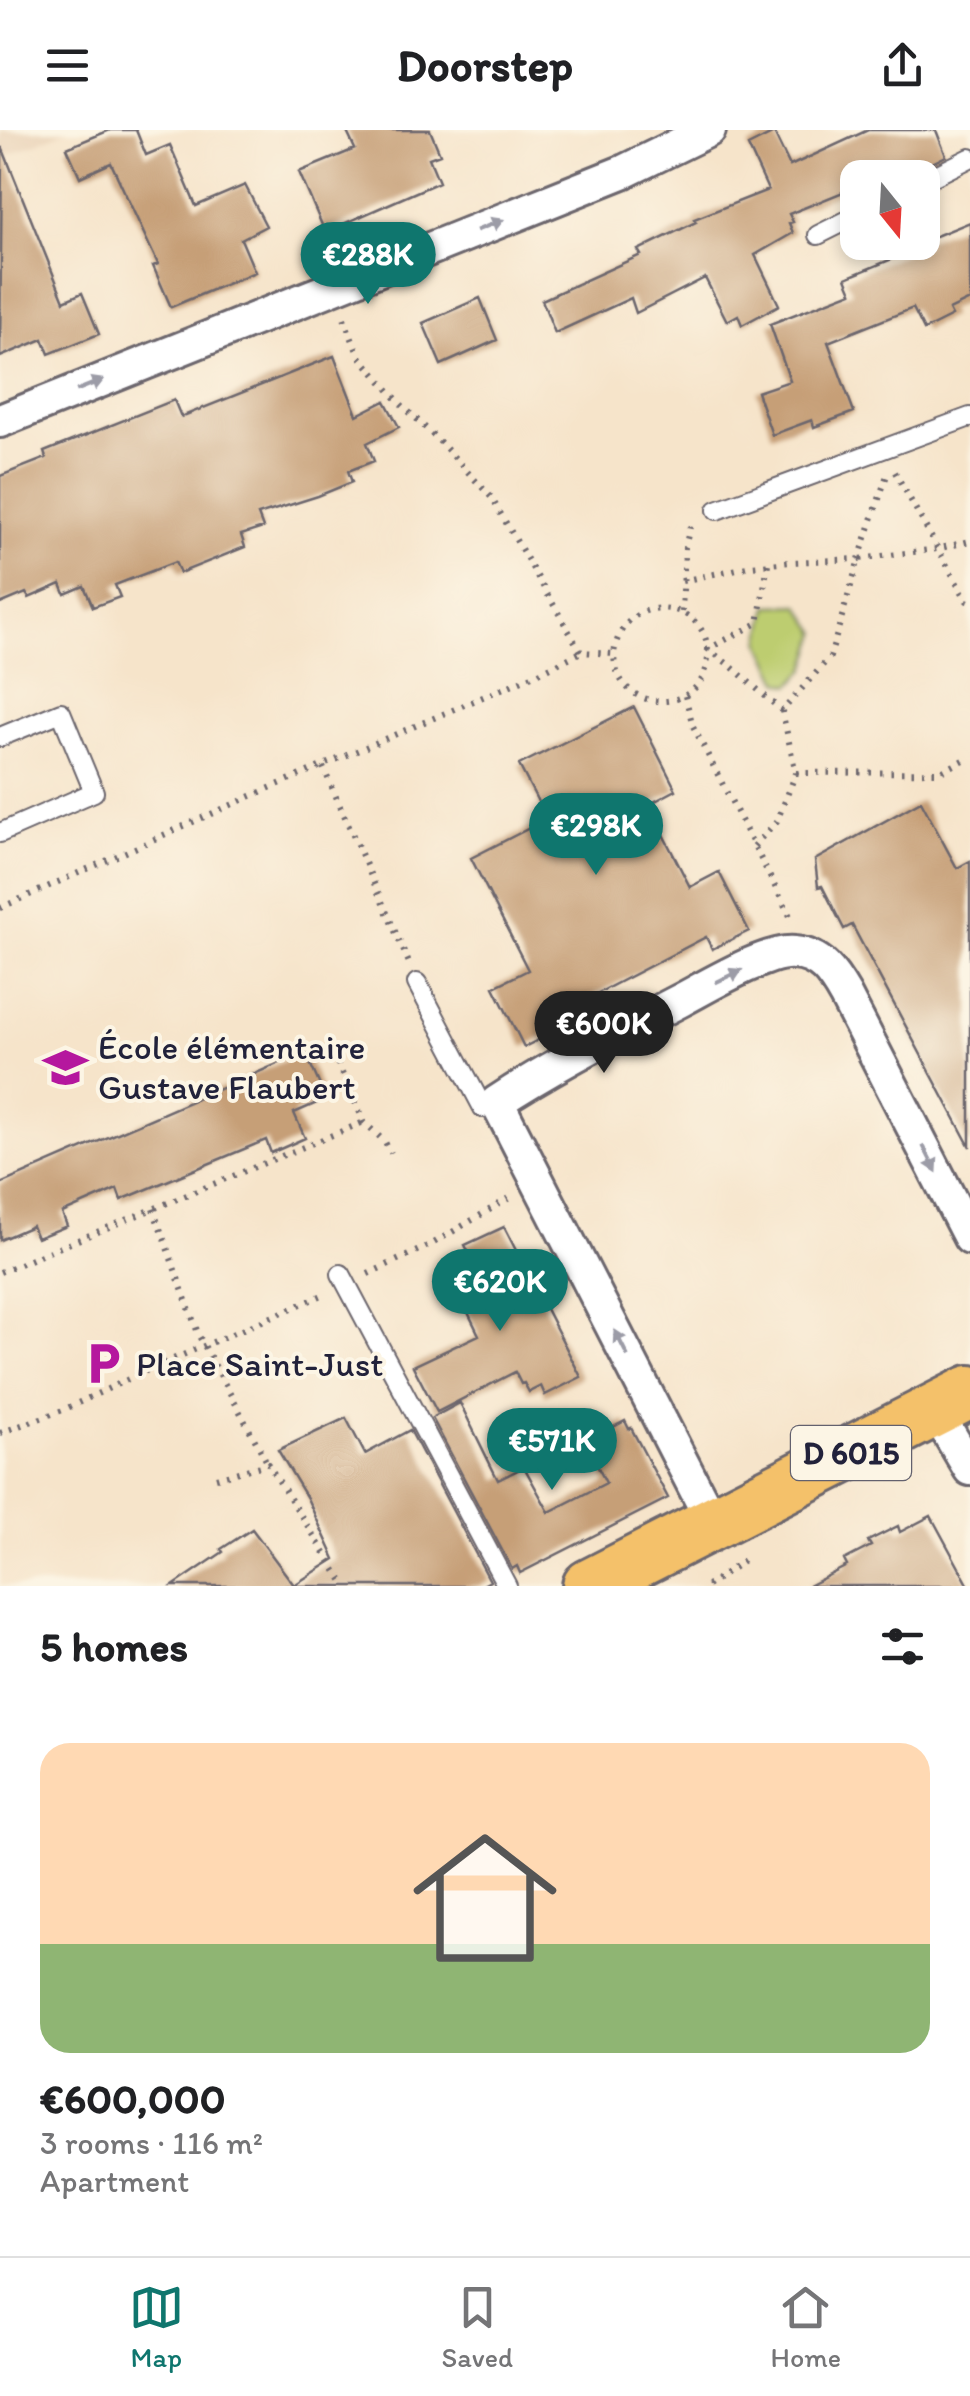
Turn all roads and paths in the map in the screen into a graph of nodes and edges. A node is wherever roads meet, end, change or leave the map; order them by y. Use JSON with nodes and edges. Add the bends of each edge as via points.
{"nodes":[{"id":1,"x":708,"y":130,"type":"edge"},
{"id":2,"x":970,"y":158,"type":"edge"},
{"id":3,"x":940,"y":173,"type":"edge"},
{"id":4,"x":840,"y":224,"type":"edge"},
{"id":5,"x":818,"y":235,"type":"dead end"},
{"id":6,"x":333,"y":288,"type":"junction"},
{"id":7,"x":970,"y":417,"type":"edge"},
{"id":8,"x":0,"y":421,"type":"edge"},
{"id":9,"x":717,"y":510,"type":"joint"},
{"id":10,"x":970,"y":541,"type":"edge"},
{"id":11,"x":937,"y":549,"type":"junction"},
{"id":12,"x":859,"y":559,"type":"junction"},
{"id":13,"x":768,"y":564,"type":"junction"},
{"id":14,"x":682,"y":581,"type":"junction"},
{"id":15,"x":970,"y":602,"type":"edge"},
{"id":16,"x":682,"y":612,"type":"junction"},
{"id":17,"x":708,"y":649,"type":"junction"},
{"id":18,"x":581,"y":652,"type":"junction"},
{"id":19,"x":614,"y":654,"type":"junction"},
{"id":20,"x":685,"y":696,"type":"junction"},
{"id":21,"x":782,"y":711,"type":"junction"},
{"id":22,"x":0,"y":737,"type":"edge"},
{"id":23,"x":970,"y":758,"type":"edge"},
{"id":24,"x":323,"y":767,"type":"junction"},
{"id":25,"x":796,"y":773,"type":"junction"},
{"id":26,"x":0,"y":833,"type":"edge"},
{"id":27,"x":754,"y":846,"type":"junction"},
{"id":28,"x":0,"y":908,"type":"edge"},
{"id":29,"x":813,"y":958,"type":"junction"},
{"id":30,"x":418,"y":983,"type":"joint"},
{"id":31,"x":329,"y":1044,"type":"dead end"},
{"id":32,"x":483,"y":1108,"type":"dead end"},
{"id":33,"x":364,"y":1122,"type":"junction"},
{"id":34,"x":391,"y":1153,"type":"dead end"},
{"id":35,"x":538,"y":1181,"type":"junction"},
{"id":36,"x":153,"y":1209,"type":"junction"},
{"id":37,"x":970,"y":1238,"type":"edge"},
{"id":38,"x":0,"y":1272,"type":"edge"},
{"id":39,"x":343,"y":1280,"type":"junction"},
{"id":40,"x":205,"y":1346,"type":"junction"},
{"id":41,"x":953,"y":1401,"type":"edge"},
{"id":42,"x":0,"y":1433,"type":"edge"},
{"id":43,"x":268,"y":1464,"type":"junction"},
{"id":44,"x":970,"y":1469,"type":"edge"},
{"id":45,"x":216,"y":1478,"type":"dead end"},
{"id":46,"x":734,"y":1538,"type":"junction"},
{"id":47,"x":346,"y":1586,"type":"edge"},
{"id":48,"x":507,"y":1586,"type":"edge"},
{"id":49,"x":589,"y":1586,"type":"edge"},
{"id":50,"x":707,"y":1586,"type":"edge"}],
"edges":[{"from":6,"to":1,"type":"street","one_way":true,"via":[[625,171]]},
{"from":2,"to":3,"type":"lane"},
{"from":4,"to":5,"type":"lane"},
{"from":8,"to":6,"type":"street","one_way":true},
{"from":6,"to":18,"type":"path","via":[[358,354],[490,497]]},
{"from":7,"to":9,"type":"lane"},
{"from":9,"to":14,"type":"path","via":[[691,519]]},
{"from":10,"to":11,"type":"path"},
{"from":11,"to":12,"type":"path"},
{"from":11,"to":12,"type":"path","via":[[891,464]]},
{"from":11,"to":15,"type":"path"},
{"from":12,"to":13,"type":"path"},
{"from":12,"to":21,"type":"path","via":[[830,657]]},
{"from":13,"to":14,"type":"path"},
{"from":13,"to":17,"type":"path","via":[[758,623]]},
{"from":14,"to":16,"type":"path"},
{"from":16,"to":17,"type":"path","via":[[695,621]]},
{"from":16,"to":19,"type":"path","via":[[659,608],[637,614],[620,630]]},
{"from":17,"to":20,"type":"path","via":[[702,678]]},
{"from":17,"to":21,"type":"path"},
{"from":18,"to":19,"type":"path"},
{"from":18,"to":24,"type":"path"},
{"from":19,"to":20,"type":"path","via":[[620,677],[636,695],[660,702]]},
{"from":20,"to":27,"type":"path","via":[[693,726]]},
{"from":21,"to":25,"type":"path"},
{"from":22,"to":26,"type":"lane","via":[[61,712],[94,792]]},
{"from":23,"to":25,"type":"path","via":[[941,772]]},
{"from":24,"to":28,"type":"path"},
{"from":24,"to":30,"type":"path"},
{"from":25,"to":27,"type":"path","via":[[777,821]]},
{"from":27,"to":29,"type":"path"},
{"from":35,"to":29,"type":"street","one_way":true,"via":[[497,1102],[734,972],[775,954]]},
{"from":29,"to":37,"type":"street","one_way":true,"via":[[831,970]]},
{"from":30,"to":32,"type":"lane"},
{"from":31,"to":33,"type":"path"},
{"from":33,"to":34,"type":"path"},
{"from":33,"to":36,"type":"path"},
{"from":35,"to":39,"type":"path","via":[[432,1244]]},
{"from":46,"to":35,"type":"street","one_way":true},
{"from":36,"to":38,"type":"path"},
{"from":36,"to":40,"type":"path"},
{"from":39,"to":40,"type":"path"},
{"from":39,"to":48,"type":"lane"},
{"from":40,"to":42,"type":"path"},
{"from":40,"to":43,"type":"path"},
{"from":41,"to":44,"type":"street","via":[[953,1443]]},
{"from":41,"to":46,"type":"main road","number":"D 6015"},
{"from":43,"to":45,"type":"path"},
{"from":43,"to":47,"type":"path"},
{"from":46,"to":49,"type":"main road","number":"D 6015"},
{"from":46,"to":50,"type":"path"}]}
